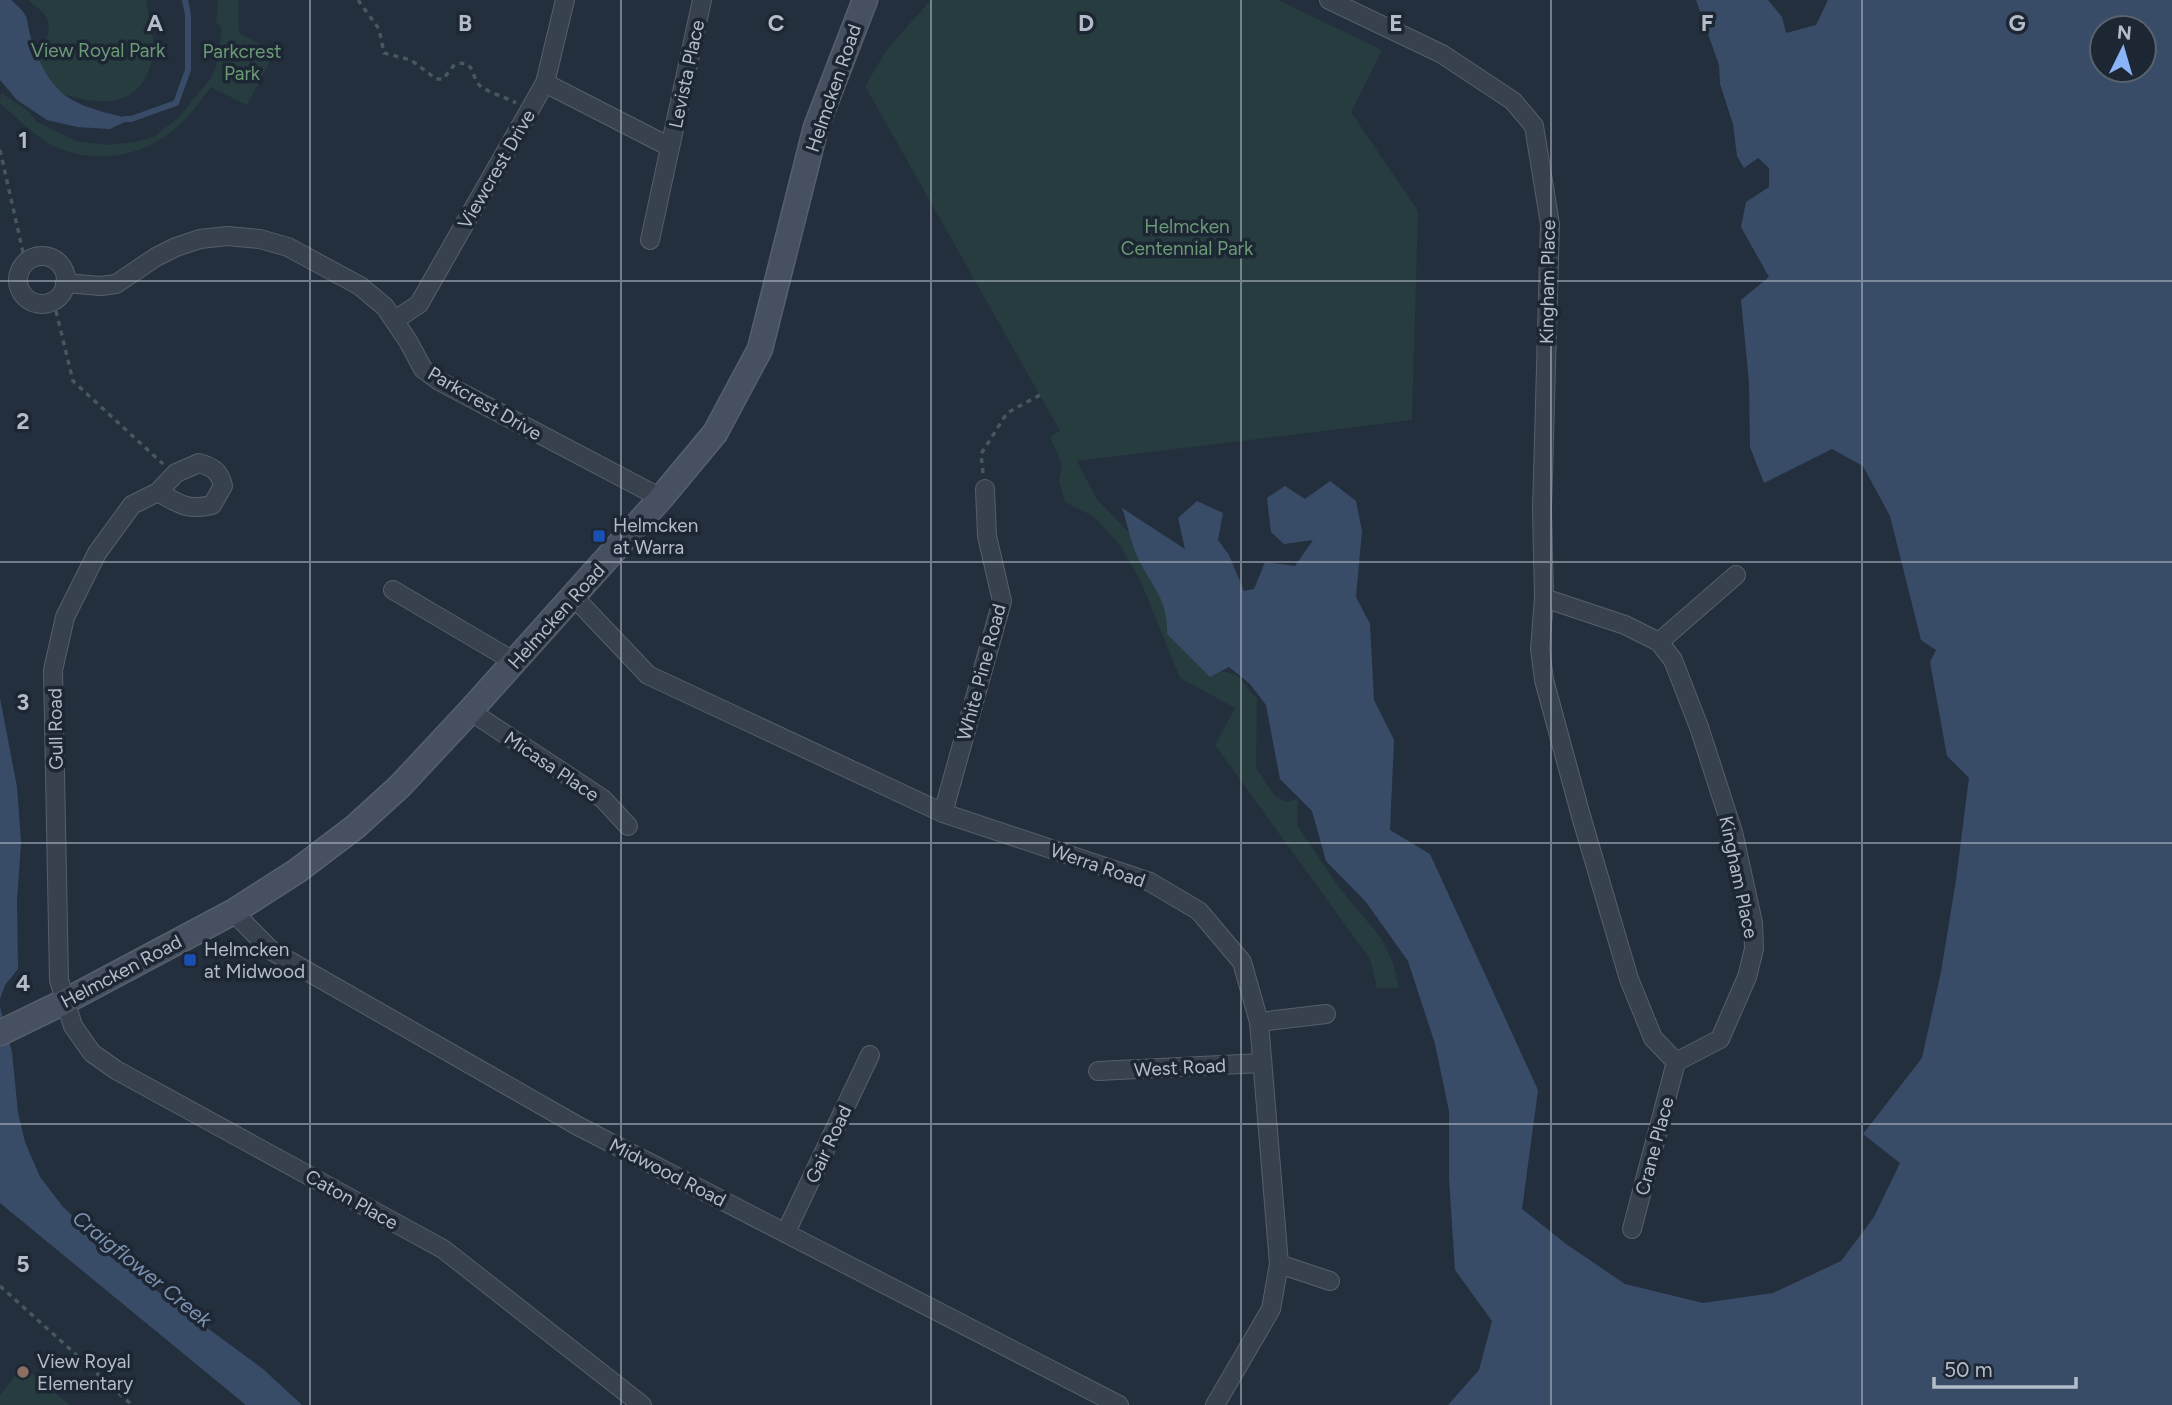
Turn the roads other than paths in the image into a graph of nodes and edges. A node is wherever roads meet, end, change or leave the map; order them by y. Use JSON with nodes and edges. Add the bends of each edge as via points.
{"nodes":[{"id":1,"x":565,"y":0,"type":"edge"},
{"id":2,"x":702,"y":0,"type":"edge"},
{"id":3,"x":865,"y":0,"type":"edge"},
{"id":4,"x":1329,"y":0,"type":"edge"},
{"id":5,"x":545,"y":83,"type":"junction"},
{"id":6,"x":670,"y":148,"type":"junction"},
{"id":7,"x":650,"y":240,"type":"dead end"},
{"id":8,"x":65,"y":283,"type":"junction"},
{"id":9,"x":395,"y":320,"type":"junction"},
{"id":10,"x":985,"y":489,"type":"road end"},
{"id":11,"x":158,"y":492,"type":"junction"},
{"id":12,"x":661,"y":498,"type":"junction"},
{"id":13,"x":1736,"y":575,"type":"dead end"},
{"id":14,"x":393,"y":590,"type":"dead end"},
{"id":15,"x":573,"y":596,"type":"junction"},
{"id":16,"x":1544,"y":598,"type":"junction"},
{"id":17,"x":1659,"y":642,"type":"junction"},
{"id":18,"x":515,"y":662,"type":"junction"},
{"id":19,"x":470,"y":712,"type":"junction"},
{"id":20,"x":943,"y":813,"type":"junction"},
{"id":21,"x":628,"y":827,"type":"dead end"},
{"id":22,"x":233,"y":912,"type":"junction"},
{"id":23,"x":64,"y":1002,"type":"junction"},
{"id":24,"x":1326,"y":1014,"type":"dead end"},
{"id":25,"x":1258,"y":1022,"type":"junction"},
{"id":26,"x":9,"y":1029,"type":"edge"},
{"id":27,"x":870,"y":1055,"type":"dead end"},
{"id":28,"x":1676,"y":1062,"type":"junction"},
{"id":29,"x":1262,"y":1063,"type":"junction"},
{"id":30,"x":1098,"y":1071,"type":"dead end"},
{"id":31,"x":1632,"y":1229,"type":"dead end"},
{"id":32,"x":786,"y":1232,"type":"junction"},
{"id":33,"x":1279,"y":1265,"type":"junction"},
{"id":34,"x":1330,"y":1281,"type":"dead end"},
{"id":35,"x":642,"y":1405,"type":"edge"},
{"id":36,"x":1119,"y":1405,"type":"edge"},
{"id":37,"x":1215,"y":1405,"type":"edge"}],
"edges":[{"from":1,"to":5,"type":"street","name":"Viewcrest Drive"},
{"from":2,"to":6,"type":"street","name":"Levista Place"},
{"from":3,"to":12,"type":"main road","name":"Helmcken Road","via":[[816,127],[760,349],[715,433]]},
{"from":4,"to":16,"type":"street","name":"Kingham Place","via":[[1442,54],[1513,101],[1534,126],[1550,224]]},
{"from":5,"to":6,"type":"street","name":"Levista Place"},
{"from":5,"to":9,"type":"street","name":"Viewcrest Drive","via":[[419,304]]},
{"from":6,"to":7,"type":"street","name":"Levista Place"},
{"from":8,"to":8,"type":"street","via":[[61,266],[46,257],[28,261],[18,275],[21,292],[34,303],[52,302]]},
{"from":8,"to":9,"type":"street","name":"Parkcrest Drive","via":[[116,284],[156,257],[200,239],[260,239],[288,247],[360,286]]},
{"from":9,"to":12,"type":"street","name":"Parkcrest Drive","via":[[423,369],[439,381]]},
{"from":10,"to":20,"type":"street","name":"White Pine Road","via":[[987,536],[1002,601]]},
{"from":11,"to":11,"type":"street","name":"Gull Road","via":[[197,509],[212,505],[223,486],[220,475],[199,463],[176,473]]},
{"from":11,"to":23,"type":"street","name":"Gull Road","via":[[132,505],[97,553],[65,617],[53,670]]},
{"from":12,"to":15,"type":"main road","name":"Helmcken Road"},
{"from":13,"to":17,"type":"street"},
{"from":14,"to":18,"type":"street"},
{"from":15,"to":18,"type":"main road","name":"Helmcken Road"},
{"from":15,"to":20,"type":"street","name":"Werra Road","via":[[648,675]]},
{"from":16,"to":17,"type":"street","via":[[1625,625]]},
{"from":16,"to":28,"type":"street","name":"Kingham Place","via":[[1540,649],[1548,701],[1629,979],[1653,1038]]},
{"from":17,"to":28,"type":"street","name":"Kingham Place","via":[[1673,660],[1699,727],[1733,832],[1753,923],[1754,949],[1747,978],[1720,1039]]},
{"from":18,"to":19,"type":"main road","name":"Helmcken Road"},
{"from":19,"to":21,"type":"street","name":"Micasa Place","via":[[603,800]]},
{"from":19,"to":22,"type":"main road","name":"Helmcken Road","via":[[355,827]]},
{"from":20,"to":25,"type":"street","name":"Werra Road","via":[[1150,882],[1199,911],[1242,962]]},
{"from":22,"to":23,"type":"main road","name":"Helmcken Road"},
{"from":22,"to":32,"type":"street","name":"Midwood Road","via":[[272,951],[578,1126]]},
{"from":23,"to":26,"type":"main road","name":"Helmcken Road"},
{"from":23,"to":35,"type":"street","name":"Caton Place","via":[[92,1054],[443,1249]]},
{"from":24,"to":25,"type":"street"},
{"from":25,"to":29,"type":"street","name":"Werra Road"},
{"from":27,"to":32,"type":"street","name":"Gair Road"},
{"from":28,"to":31,"type":"street","name":"Crane Place"},
{"from":29,"to":30,"type":"street","name":"West Road"},
{"from":29,"to":33,"type":"street","name":"Werra Road"},
{"from":32,"to":36,"type":"street","name":"Midwood Road"},
{"from":33,"to":34,"type":"street"},
{"from":33,"to":37,"type":"street","name":"Werra Road","via":[[1271,1309]]}]}
